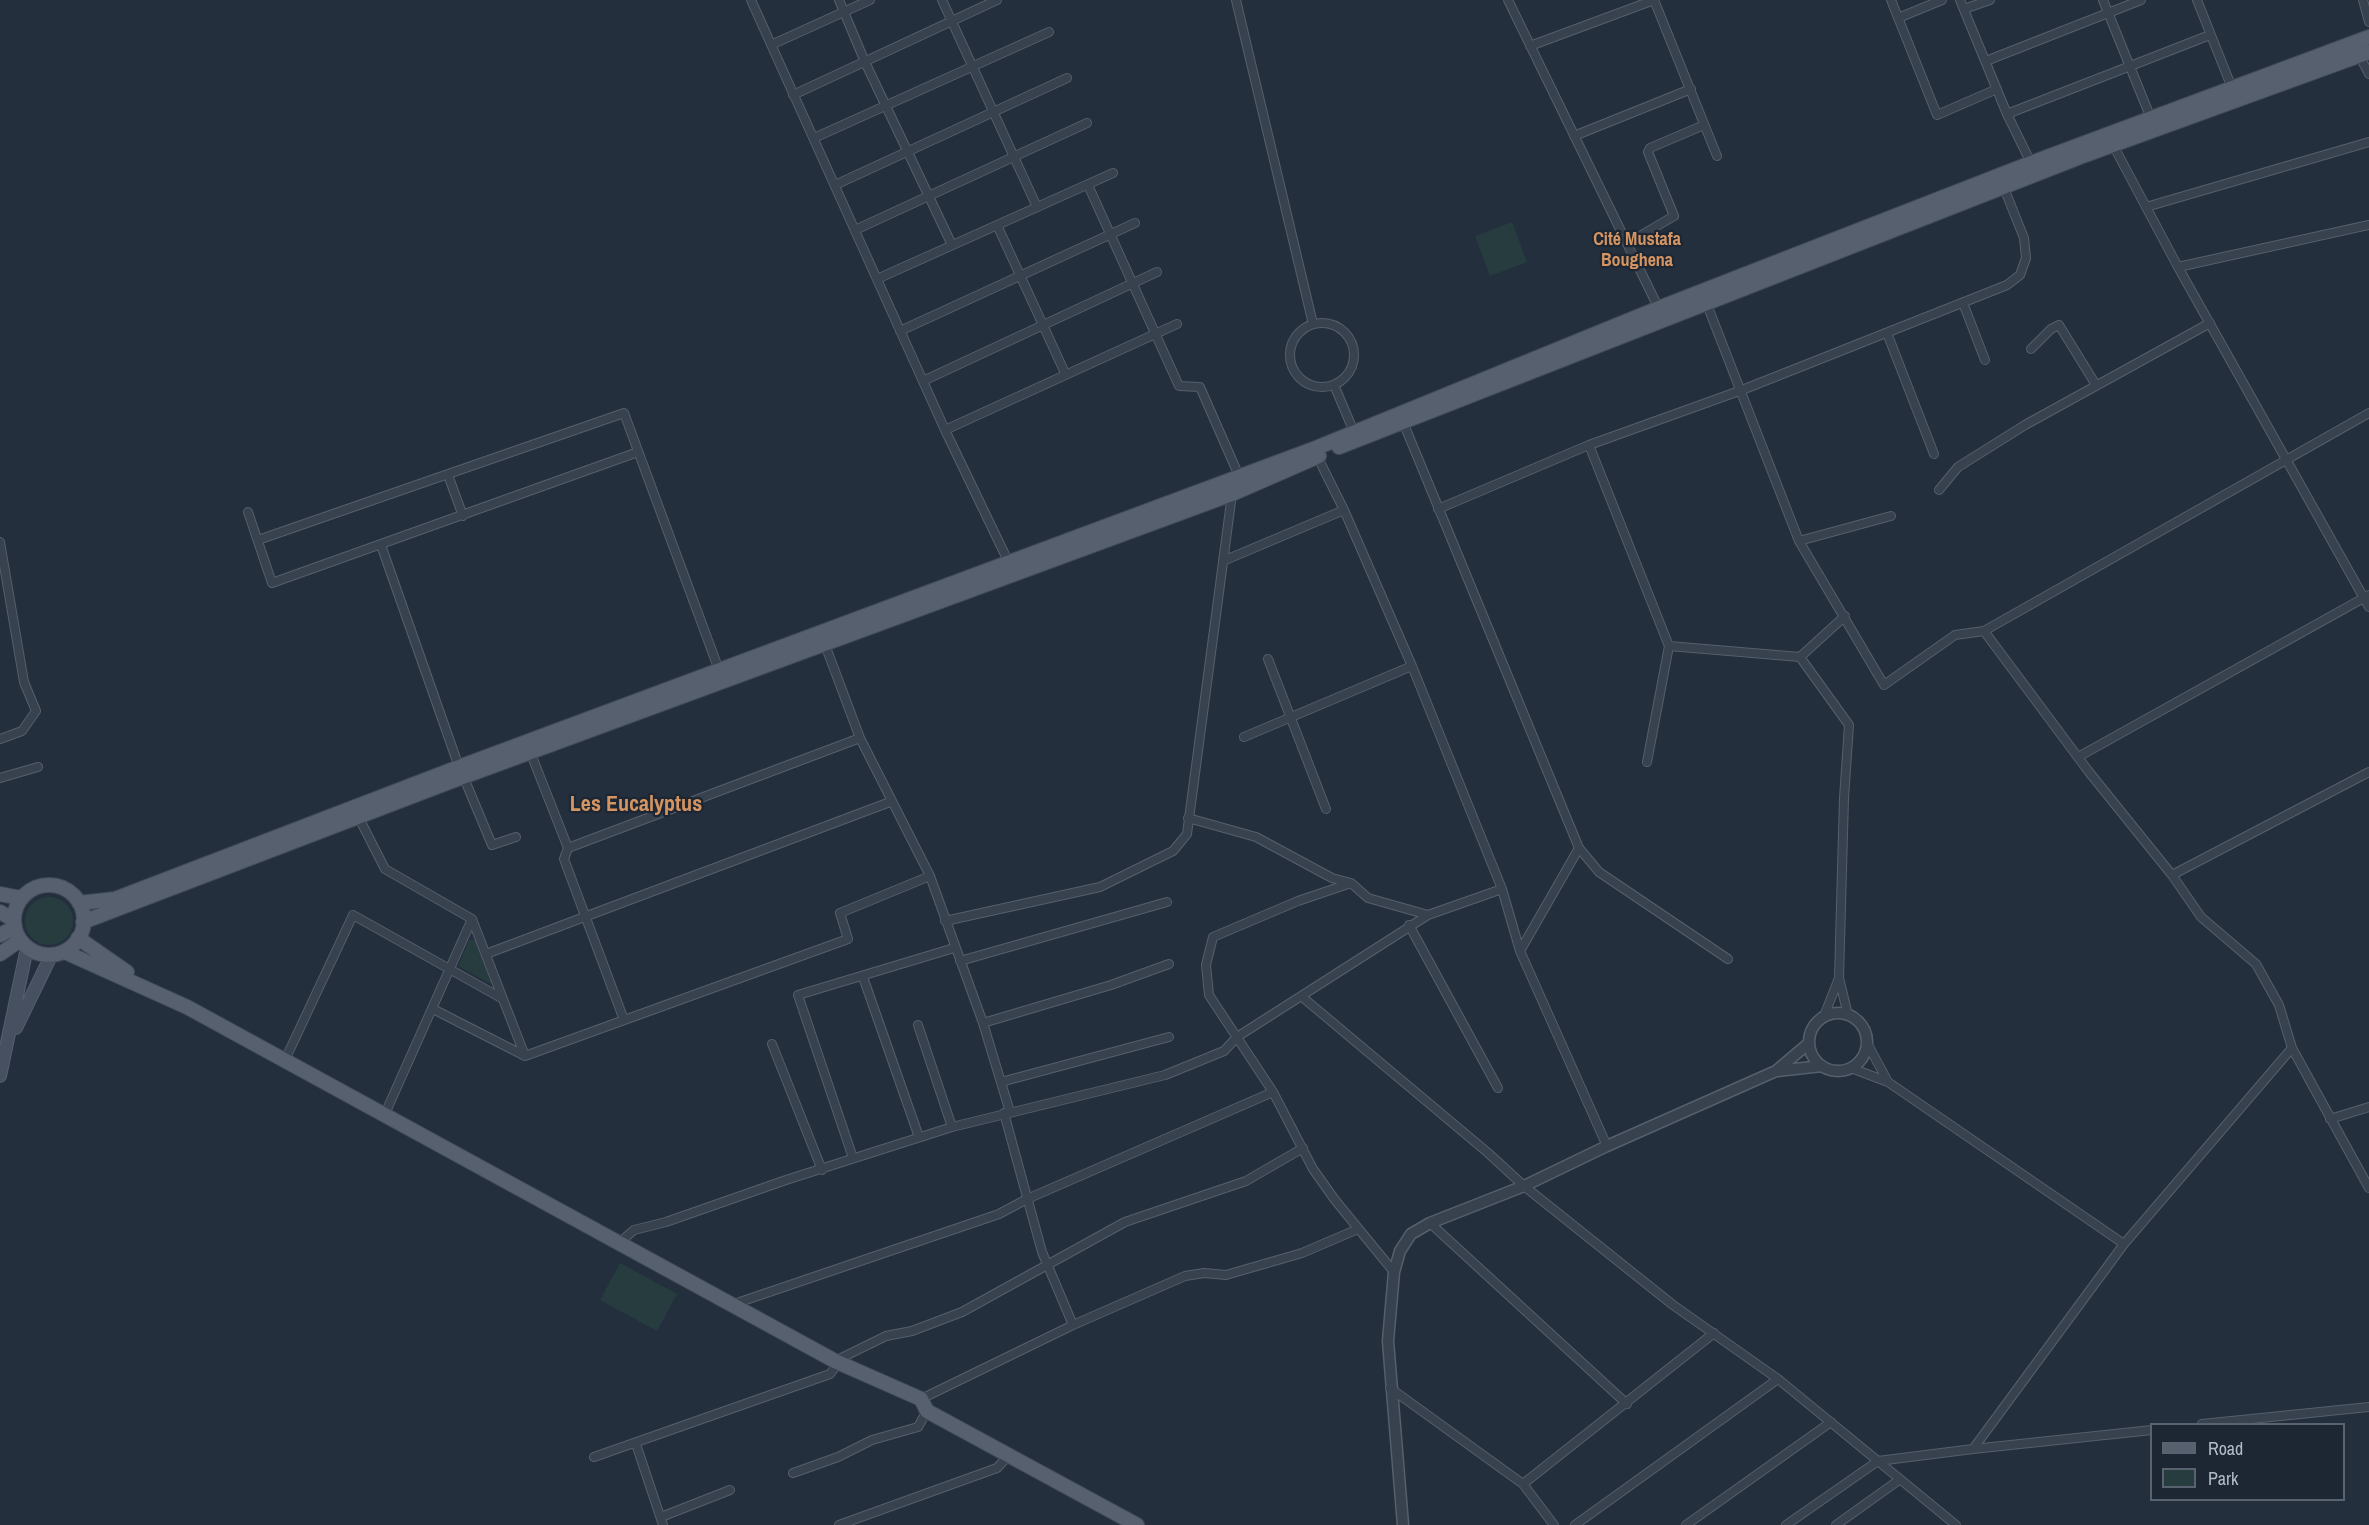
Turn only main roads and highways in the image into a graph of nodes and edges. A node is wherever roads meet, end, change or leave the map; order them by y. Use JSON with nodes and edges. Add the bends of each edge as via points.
{"nodes":[{"id":1,"x":2369,"y":37,"type":"edge"},
{"id":2,"x":2364,"y":54,"type":"edge"},
{"id":3,"x":2110,"y":140,"type":"junction"},
{"id":4,"x":1662,"y":314,"type":"junction"},
{"id":5,"x":1316,"y":452,"type":"junction"},
{"id":6,"x":822,"y":638,"type":"junction"},
{"id":7,"x":462,"y":772,"type":"junction"},
{"id":8,"x":0,"y":894,"type":"edge"},
{"id":9,"x":21,"y":898,"type":"junction"},
{"id":10,"x":79,"y":903,"type":"junction"},
{"id":11,"x":0,"y":912,"type":"edge"},
{"id":12,"x":83,"y":922,"type":"junction"},
{"id":13,"x":19,"y":933,"type":"junction"},
{"id":14,"x":0,"y":934,"type":"edge"},
{"id":15,"x":78,"y":938,"type":"junction"},
{"id":16,"x":65,"y":952,"type":"junction"},
{"id":17,"x":0,"y":954,"type":"edge"},
{"id":18,"x":51,"y":956,"type":"junction"},
{"id":19,"x":150,"y":989,"type":"junction"},
{"id":20,"x":9,"y":1042,"type":"junction"},
{"id":21,"x":0,"y":1076,"type":"edge"},
{"id":22,"x":1137,"y":1525,"type":"edge"}],
"edges":[{"from":1,"to":3,"type":"main road","via":[[2150,116]]},
{"from":2,"to":3,"type":"main road"},
{"from":3,"to":4,"type":"main road","via":[[2004,188],[1706,302]]},
{"from":3,"to":4,"type":"main road","via":[[2031,162]]},
{"from":4,"to":5,"type":"main road","via":[[1403,422]]},
{"from":4,"to":5,"type":"main road","via":[[1354,432]]},
{"from":5,"to":6,"type":"main road","via":[[1239,476],[1009,562]]},
{"from":5,"to":6,"type":"main road","via":[[1232,494]]},
{"from":6,"to":7,"type":"main road","via":[[719,670]]},
{"from":6,"to":7,"type":"main road","via":[[531,754]]},
{"from":7,"to":10,"type":"main road","via":[[115,899]]},
{"from":7,"to":12,"type":"main road","via":[[359,818]]},
{"from":8,"to":9,"type":"main road"},
{"from":9,"to":10,"type":"main road","via":[[31,890],[52,886],[72,895]]},
{"from":9,"to":13,"type":"main road"},
{"from":10,"to":12,"type":"main road"},
{"from":11,"to":13,"type":"main road"},
{"from":12,"to":15,"type":"main road"},
{"from":13,"to":14,"type":"main road"},
{"from":13,"to":17,"type":"main road"},
{"from":13,"to":18,"type":"main road"},
{"from":13,"to":20,"type":"main road"},
{"from":15,"to":16,"type":"main road"},
{"from":15,"to":19,"type":"main road"},
{"from":16,"to":18,"type":"main road"},
{"from":16,"to":19,"type":"main road"},
{"from":18,"to":20,"type":"main road"},
{"from":19,"to":22,"type":"main road","via":[[837,1362],[924,1405]]},
{"from":20,"to":21,"type":"main road"}]}
